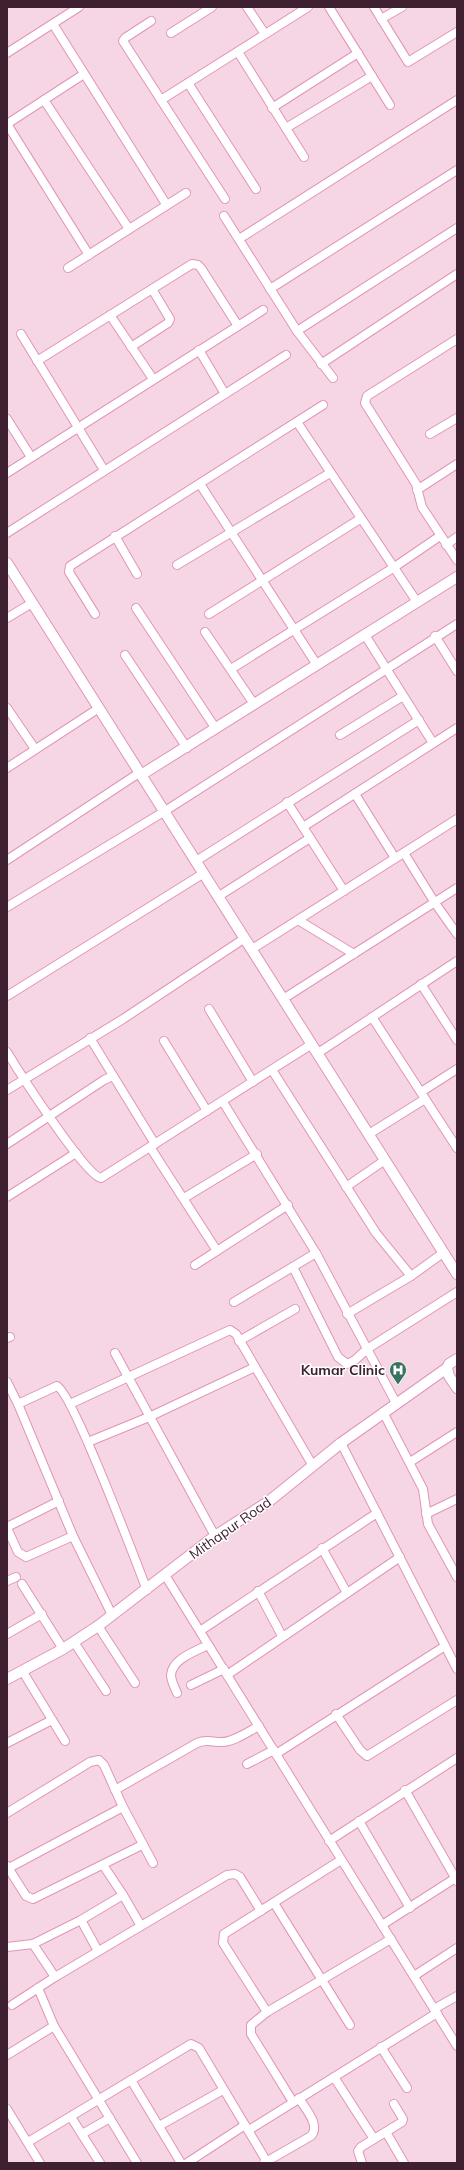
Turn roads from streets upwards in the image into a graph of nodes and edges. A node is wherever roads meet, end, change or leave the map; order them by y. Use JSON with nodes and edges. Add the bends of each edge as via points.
{"nodes":[{"id":1,"x":79,"y":7,"type":"edge"},
{"id":2,"x":212,"y":7,"type":"edge"},
{"id":3,"x":247,"y":7,"type":"edge"},
{"id":4,"x":308,"y":7,"type":"edge"},
{"id":5,"x":329,"y":7,"type":"edge"},
{"id":6,"x":374,"y":7,"type":"edge"},
{"id":7,"x":402,"y":7,"type":"edge"},
{"id":8,"x":381,"y":19,"type":"junction"},
{"id":9,"x":151,"y":21,"type":"dead end"},
{"id":10,"x":53,"y":24,"type":"junction"},
{"id":11,"x":457,"y":32,"type":"edge"},
{"id":12,"x":170,"y":33,"type":"dead end"},
{"id":13,"x":265,"y":34,"type":"junction"},
{"id":14,"x":238,"y":52,"type":"junction"},
{"id":15,"x":7,"y":53,"type":"edge"},
{"id":16,"x":358,"y":53,"type":"junction"},
{"id":17,"x":84,"y":74,"type":"junction"},
{"id":18,"x":372,"y":76,"type":"junction"},
{"id":19,"x":188,"y":83,"type":"junction"},
{"id":20,"x":44,"y":100,"type":"junction"},
{"id":21,"x":161,"y":100,"type":"junction"},
{"id":22,"x":457,"y":100,"type":"edge"},
{"id":23,"x":390,"y":105,"type":"dead end"},
{"id":24,"x":272,"y":108,"type":"junction"},
{"id":25,"x":7,"y":124,"type":"edge"},
{"id":26,"x":286,"y":128,"type":"junction"},
{"id":27,"x":304,"y":157,"type":"dead end"},
{"id":28,"x":457,"y":170,"type":"edge"},
{"id":29,"x":256,"y":189,"type":"dead end"},
{"id":30,"x":186,"y":193,"type":"dead end"},
{"id":31,"x":225,"y":200,"type":"dead end"},
{"id":32,"x":166,"y":204,"type":"junction"},
{"id":33,"x":224,"y":216,"type":"dead end"},
{"id":34,"x":457,"y":228,"type":"edge"},
{"id":35,"x":129,"y":229,"type":"junction"},
{"id":36,"x":239,"y":239,"type":"junction"},
{"id":37,"x":88,"y":255,"type":"junction"},
{"id":38,"x":68,"y":268,"type":"dead end"},
{"id":39,"x":457,"y":274,"type":"edge"},
{"id":40,"x":152,"y":289,"type":"junction"},
{"id":41,"x":270,"y":289,"type":"junction"},
{"id":42,"x":263,"y":310,"type":"dead end"},
{"id":43,"x":110,"y":315,"type":"junction"},
{"id":44,"x":238,"y":326,"type":"junction"},
{"id":45,"x":297,"y":331,"type":"junction"},
{"id":46,"x":21,"y":334,"type":"dead end"},
{"id":47,"x":457,"y":339,"type":"edge"},
{"id":48,"x":131,"y":347,"type":"junction"},
{"id":49,"x":199,"y":350,"type":"junction"},
{"id":50,"x":286,"y":356,"type":"dead end"},
{"id":51,"x":38,"y":361,"type":"junction"},
{"id":52,"x":321,"y":364,"type":"junction"},
{"id":53,"x":333,"y":378,"type":"dead end"},
{"id":54,"x":153,"y":379,"type":"junction"},
{"id":55,"x":225,"y":394,"type":"junction"},
{"id":56,"x":323,"y":405,"type":"dead end"},
{"id":57,"x":457,"y":418,"type":"edge"},
{"id":58,"x":297,"y":422,"type":"junction"},
{"id":59,"x":8,"y":423,"type":"edge"},
{"id":60,"x":78,"y":427,"type":"junction"},
{"id":61,"x":430,"y":434,"type":"dead end"},
{"id":62,"x":32,"y":457,"type":"junction"},
{"id":63,"x":457,"y":464,"type":"edge"},
{"id":64,"x":104,"y":470,"type":"junction"},
{"id":65,"x":7,"y":473,"type":"edge"},
{"id":66,"x":330,"y":473,"type":"junction"},
{"id":67,"x":200,"y":484,"type":"junction"},
{"id":68,"x":417,"y":490,"type":"junction"},
{"id":69,"x":360,"y":519,"type":"junction"},
{"id":70,"x":7,"y":533,"type":"edge"},
{"id":71,"x":231,"y":533,"type":"junction"},
{"id":72,"x":116,"y":536,"type":"junction"},
{"id":73,"x":440,"y":536,"type":"junction"},
{"id":74,"x":457,"y":537,"type":"edge"},
{"id":75,"x":446,"y":545,"type":"junction"},
{"id":76,"x":457,"y":560,"type":"edge"},
{"id":77,"x":7,"y":563,"type":"edge"},
{"id":78,"x":177,"y":565,"type":"dead end"},
{"id":79,"x":393,"y":568,"type":"junction"},
{"id":80,"x":137,"y":574,"type":"dead end"},
{"id":81,"x":457,"y":577,"type":"edge"},
{"id":82,"x":263,"y":582,"type":"junction"},
{"id":83,"x":417,"y":602,"type":"junction"},
{"id":84,"x":32,"y":603,"type":"junction"},
{"id":85,"x":136,"y":608,"type":"dead end"},
{"id":86,"x":95,"y":614,"type":"dead end"},
{"id":87,"x":209,"y":614,"type":"dead end"},
{"id":88,"x":7,"y":618,"type":"edge"},
{"id":89,"x":457,"y":624,"type":"edge"},
{"id":90,"x":294,"y":630,"type":"junction"},
{"id":91,"x":204,"y":632,"type":"dead end"},
{"id":92,"x":365,"y":635,"type":"junction"},
{"id":93,"x":435,"y":636,"type":"junction"},
{"id":94,"x":125,"y":655,"type":"dead end"},
{"id":95,"x":317,"y":666,"type":"junction"},
{"id":96,"x":386,"y":668,"type":"junction"},
{"id":97,"x":231,"y":669,"type":"junction"},
{"id":98,"x":457,"y":671,"type":"edge"},
{"id":99,"x":403,"y":696,"type":"junction"},
{"id":100,"x":254,"y":704,"type":"junction"},
{"id":101,"x":7,"y":708,"type":"edge"},
{"id":102,"x":99,"y":708,"type":"junction"},
{"id":103,"x":419,"y":720,"type":"junction"},
{"id":104,"x":457,"y":728,"type":"edge"},
{"id":105,"x":216,"y":729,"type":"junction"},
{"id":106,"x":340,"y":735,"type":"dead end"},
{"id":107,"x":433,"y":743,"type":"junction"},
{"id":108,"x":187,"y":748,"type":"junction"},
{"id":109,"x":35,"y":749,"type":"junction"},
{"id":110,"x":7,"y":768,"type":"edge"},
{"id":111,"x":140,"y":774,"type":"junction"},
{"id":112,"x":355,"y":794,"type":"junction"},
{"id":113,"x":286,"y":802,"type":"junction"},
{"id":114,"x":165,"y":811,"type":"junction"},
{"id":115,"x":457,"y":819,"type":"edge"},
{"id":116,"x":303,"y":827,"type":"junction"},
{"id":117,"x":310,"y":838,"type":"junction"},
{"id":118,"x":404,"y":853,"type":"junction"},
{"id":119,"x":395,"y":858,"type":"junction"},
{"id":120,"x":7,"y":860,"type":"edge"},
{"id":121,"x":196,"y":860,"type":"junction"},
{"id":122,"x":204,"y":873,"type":"junction"},
{"id":123,"x":457,"y":888,"type":"edge"},
{"id":124,"x":344,"y":891,"type":"junction"},
{"id":125,"x":219,"y":896,"type":"junction"},
{"id":126,"x":435,"y":903,"type":"junction"},
{"id":127,"x":7,"y":907,"type":"edge"},
{"id":128,"x":298,"y":920,"type":"junction"},
{"id":129,"x":457,"y":934,"type":"edge"},
{"id":130,"x":245,"y":938,"type":"junction"},
{"id":131,"x":252,"y":949,"type":"junction"},
{"id":132,"x":354,"y":954,"type":"junction"},
{"id":133,"x":457,"y":961,"type":"edge"},
{"id":134,"x":421,"y":984,"type":"junction"},
{"id":135,"x":7,"y":996,"type":"edge"},
{"id":136,"x":283,"y":998,"type":"junction"},
{"id":137,"x":209,"y":1009,"type":"dead end"},
{"id":138,"x":372,"y":1017,"type":"junction"},
{"id":139,"x":90,"y":1038,"type":"junction"},
{"id":140,"x":457,"y":1040,"type":"edge"},
{"id":141,"x":164,"y":1041,"type":"dead end"},
{"id":142,"x":315,"y":1048,"type":"junction"},
{"id":143,"x":7,"y":1052,"type":"edge"},
{"id":144,"x":457,"y":1069,"type":"edge"},
{"id":145,"x":272,"y":1070,"type":"junction"},
{"id":146,"x":113,"y":1076,"type":"junction"},
{"id":147,"x":23,"y":1079,"type":"junction"},
{"id":148,"x":253,"y":1082,"type":"junction"},
{"id":149,"x":7,"y":1090,"type":"edge"},
{"id":150,"x":423,"y":1096,"type":"junction"},
{"id":151,"x":222,"y":1102,"type":"junction"},
{"id":152,"x":207,"y":1111,"type":"junction"},
{"id":153,"x":50,"y":1116,"type":"junction"},
{"id":154,"x":368,"y":1134,"type":"junction"},
{"id":155,"x":7,"y":1144,"type":"edge"},
{"id":156,"x":153,"y":1145,"type":"junction"},
{"id":157,"x":456,"y":1145,"type":"edge"},
{"id":158,"x":76,"y":1153,"type":"junction"},
{"id":159,"x":257,"y":1154,"type":"junction"},
{"id":160,"x":385,"y":1160,"type":"junction"},
{"id":161,"x":346,"y":1187,"type":"junction"},
{"id":162,"x":7,"y":1197,"type":"edge"},
{"id":163,"x":184,"y":1198,"type":"junction"},
{"id":164,"x":288,"y":1205,"type":"junction"},
{"id":165,"x":217,"y":1252,"type":"junction"},
{"id":166,"x":316,"y":1253,"type":"junction"},
{"id":167,"x":443,"y":1253,"type":"junction"},
{"id":168,"x":195,"y":1265,"type":"dead end"},
{"id":169,"x":293,"y":1267,"type":"junction"},
{"id":170,"x":457,"y":1274,"type":"edge"},
{"id":171,"x":411,"y":1276,"type":"junction"},
{"id":172,"x":457,"y":1292,"type":"edge"},
{"id":173,"x":234,"y":1302,"type":"dead end"},
{"id":174,"x":295,"y":1309,"type":"dead end"},
{"id":175,"x":347,"y":1314,"type":"junction"},
{"id":176,"x":240,"y":1341,"type":"junction"},
{"id":177,"x":367,"y":1349,"type":"junction"},
{"id":178,"x":115,"y":1354,"type":"dead end"},
{"id":179,"x":457,"y":1359,"type":"edge"},
{"id":180,"x":255,"y":1367,"type":"junction"},
{"id":181,"x":447,"y":1368,"type":"junction"},
{"id":182,"x":129,"y":1377,"type":"junction"},
{"id":183,"x":7,"y":1382,"type":"edge"},
{"id":184,"x":457,"y":1388,"type":"edge"},
{"id":185,"x":18,"y":1404,"type":"junction"},
{"id":186,"x":70,"y":1404,"type":"junction"},
{"id":187,"x":396,"y":1404,"type":"junction"},
{"id":188,"x":383,"y":1412,"type":"junction"},
{"id":189,"x":149,"y":1416,"type":"junction"},
{"id":190,"x":457,"y":1432,"type":"edge"},
{"id":191,"x":88,"y":1442,"type":"junction"},
{"id":192,"x":341,"y":1443,"type":"junction"},
{"id":193,"x":410,"y":1462,"type":"junction"},
{"id":194,"x":312,"y":1466,"type":"junction"},
{"id":195,"x":457,"y":1499,"type":"edge"},
{"id":196,"x":59,"y":1501,"type":"junction"},
{"id":197,"x":376,"y":1513,"type":"junction"},
{"id":198,"x":426,"y":1514,"type":"junction"},
{"id":199,"x":7,"y":1528,"type":"edge"},
{"id":200,"x":73,"y":1536,"type":"junction"},
{"id":201,"x":215,"y":1536,"type":"junction"},
{"id":202,"x":322,"y":1548,"type":"junction"},
{"id":203,"x":400,"y":1557,"type":"junction"},
{"id":204,"x":165,"y":1575,"type":"junction"},
{"id":205,"x":16,"y":1577,"type":"dead end"},
{"id":206,"x":457,"y":1577,"type":"edge"},
{"id":207,"x":7,"y":1580,"type":"edge"},
{"id":208,"x":22,"y":1584,"type":"dead end"},
{"id":209,"x":147,"y":1590,"type":"junction"},
{"id":210,"x":258,"y":1591,"type":"junction"},
{"id":211,"x":346,"y":1593,"type":"junction"},
{"id":212,"x":42,"y":1614,"type":"junction"},
{"id":213,"x":112,"y":1615,"type":"junction"},
{"id":214,"x":98,"y":1626,"type":"junction"},
{"id":215,"x":200,"y":1630,"type":"junction"},
{"id":216,"x":7,"y":1634,"type":"edge"},
{"id":217,"x":282,"y":1636,"type":"junction"},
{"id":218,"x":74,"y":1642,"type":"junction"},
{"id":219,"x":208,"y":1645,"type":"junction"},
{"id":220,"x":445,"y":1646,"type":"junction"},
{"id":221,"x":63,"y":1648,"type":"junction"},
{"id":222,"x":457,"y":1669,"type":"edge"},
{"id":223,"x":23,"y":1672,"type":"junction"},
{"id":224,"x":226,"y":1672,"type":"junction"},
{"id":225,"x":7,"y":1679,"type":"edge"},
{"id":226,"x":135,"y":1683,"type":"dead end"},
{"id":227,"x":191,"y":1685,"type":"dead end"},
{"id":228,"x":106,"y":1691,"type":"dead end"},
{"id":229,"x":177,"y":1693,"type":"dead end"},
{"id":230,"x":457,"y":1700,"type":"edge"},
{"id":231,"x":336,"y":1714,"type":"junction"},
{"id":232,"x":52,"y":1720,"type":"junction"},
{"id":233,"x":259,"y":1726,"type":"junction"},
{"id":234,"x":65,"y":1741,"type":"dead end"},
{"id":235,"x":7,"y":1743,"type":"edge"},
{"id":236,"x":275,"y":1752,"type":"junction"},
{"id":237,"x":457,"y":1758,"type":"edge"},
{"id":238,"x":247,"y":1764,"type":"dead end"},
{"id":239,"x":115,"y":1790,"type":"junction"},
{"id":240,"x":405,"y":1790,"type":"junction"},
{"id":241,"x":123,"y":1807,"type":"junction"},
{"id":242,"x":7,"y":1813,"type":"edge"},
{"id":243,"x":359,"y":1821,"type":"junction"},
{"id":244,"x":329,"y":1841,"type":"junction"},
{"id":245,"x":142,"y":1845,"type":"junction"},
{"id":246,"x":341,"y":1860,"type":"junction"},
{"id":247,"x":153,"y":1863,"type":"dead end"},
{"id":248,"x":104,"y":1865,"type":"junction"},
{"id":249,"x":7,"y":1868,"type":"edge"},
{"id":250,"x":456,"y":1879,"type":"edge"},
{"id":251,"x":123,"y":1896,"type":"junction"},
{"id":252,"x":274,"y":1903,"type":"junction"},
{"id":253,"x":410,"y":1908,"type":"junction"},
{"id":254,"x":261,"y":1911,"type":"junction"},
{"id":255,"x":81,"y":1920,"type":"junction"},
{"id":256,"x":382,"y":1925,"type":"junction"},
{"id":257,"x":141,"y":1926,"type":"junction"},
{"id":258,"x":391,"y":1939,"type":"junction"},
{"id":259,"x":33,"y":1944,"type":"junction"},
{"id":260,"x":7,"y":1947,"type":"edge"},
{"id":261,"x":457,"y":1948,"type":"edge"},
{"id":262,"x":98,"y":1952,"type":"junction"},
{"id":263,"x":414,"y":1976,"type":"junction"},
{"id":264,"x":55,"y":1977,"type":"junction"},
{"id":265,"x":321,"y":1980,"type":"junction"},
{"id":266,"x":38,"y":1988,"type":"junction"},
{"id":267,"x":457,"y":1996,"type":"edge"},
{"id":268,"x":12,"y":2005,"type":"dead end"},
{"id":269,"x":436,"y":2011,"type":"junction"},
{"id":270,"x":268,"y":2012,"type":"junction"},
{"id":271,"x":350,"y":2025,"type":"dead end"},
{"id":272,"x":54,"y":2026,"type":"junction"},
{"id":273,"x":457,"y":2046,"type":"edge"},
{"id":274,"x":382,"y":2047,"type":"junction"},
{"id":275,"x":7,"y":2056,"type":"edge"},
{"id":276,"x":334,"y":2077,"type":"junction"},
{"id":277,"x":131,"y":2080,"type":"junction"},
{"id":278,"x":407,"y":2088,"type":"dead end"},
{"id":279,"x":223,"y":2090,"type":"junction"},
{"id":280,"x":99,"y":2100,"type":"junction"},
{"id":281,"x":296,"y":2100,"type":"junction"},
{"id":282,"x":394,"y":2104,"type":"dead end"},
{"id":283,"x":7,"y":2109,"type":"edge"},
{"id":284,"x":71,"y":2117,"type":"junction"},
{"id":285,"x":110,"y":2118,"type":"junction"},
{"id":286,"x":159,"y":2126,"type":"junction"},
{"id":287,"x":247,"y":2127,"type":"junction"},
{"id":288,"x":386,"y":2132,"type":"junction"},
{"id":289,"x":82,"y":2134,"type":"junction"},
{"id":290,"x":374,"y":2139,"type":"junction"},
{"id":291,"x":28,"y":2142,"type":"junction"},
{"id":292,"x":265,"y":2162,"type":"edge"},
{"id":293,"x":40,"y":2163,"type":"edge"},
{"id":294,"x":100,"y":2163,"type":"edge"},
{"id":295,"x":137,"y":2163,"type":"edge"},
{"id":296,"x":181,"y":2163,"type":"edge"},
{"id":297,"x":187,"y":2163,"type":"edge"},
{"id":298,"x":362,"y":2163,"type":"edge"},
{"id":299,"x":404,"y":2163,"type":"edge"}],
"edges":[{"from":1,"to":10,"type":"street"},
{"from":2,"to":12,"type":"street"},
{"from":3,"to":13,"type":"street"},
{"from":4,"to":13,"type":"street"},
{"from":5,"to":16,"type":"street"},
{"from":6,"to":8,"type":"street"},
{"from":7,"to":8,"type":"street"},
{"from":8,"to":11,"type":"street","via":[[408,62]]},
{"from":9,"to":21,"type":"street","via":[[123,41]]},
{"from":10,"to":15,"type":"street"},
{"from":10,"to":17,"type":"street"},
{"from":13,"to":14,"type":"street"},
{"from":14,"to":19,"type":"street"},
{"from":14,"to":24,"type":"street"},
{"from":16,"to":18,"type":"street"},
{"from":16,"to":24,"type":"street"},
{"from":17,"to":20,"type":"street"},
{"from":17,"to":32,"type":"street"},
{"from":18,"to":23,"type":"street"},
{"from":18,"to":26,"type":"street"},
{"from":19,"to":21,"type":"street"},
{"from":19,"to":29,"type":"street"},
{"from":20,"to":25,"type":"street"},
{"from":20,"to":35,"type":"street"},
{"from":21,"to":31,"type":"street"},
{"from":22,"to":36,"type":"street"},
{"from":24,"to":26,"type":"street"},
{"from":25,"to":37,"type":"street"},
{"from":26,"to":27,"type":"street"},
{"from":28,"to":41,"type":"street"},
{"from":30,"to":32,"type":"street"},
{"from":32,"to":35,"type":"street"},
{"from":33,"to":36,"type":"street"},
{"from":34,"to":45,"type":"street"},
{"from":35,"to":37,"type":"street"},
{"from":36,"to":41,"type":"street"},
{"from":37,"to":38,"type":"street"},
{"from":39,"to":52,"type":"street"},
{"from":40,"to":43,"type":"street"},
{"from":40,"to":44,"type":"street","via":[[192,264],[198,265]]},
{"from":40,"to":48,"type":"street","via":[[170,319]]},
{"from":41,"to":45,"type":"street"},
{"from":42,"to":44,"type":"street"},
{"from":43,"to":48,"type":"street"},
{"from":43,"to":51,"type":"street"},
{"from":44,"to":49,"type":"street"},
{"from":45,"to":52,"type":"street"},
{"from":46,"to":51,"type":"street"},
{"from":47,"to":68,"type":"street","via":[[366,399],[366,407],[416,484]]},
{"from":48,"to":54,"type":"street"},
{"from":49,"to":54,"type":"street"},
{"from":49,"to":55,"type":"street"},
{"from":50,"to":55,"type":"street"},
{"from":51,"to":60,"type":"street"},
{"from":52,"to":53,"type":"street"},
{"from":54,"to":60,"type":"street"},
{"from":55,"to":64,"type":"street"},
{"from":56,"to":58,"type":"street"},
{"from":57,"to":61,"type":"street"},
{"from":58,"to":66,"type":"street"},
{"from":58,"to":67,"type":"street"},
{"from":59,"to":62,"type":"street"},
{"from":60,"to":62,"type":"street"},
{"from":60,"to":64,"type":"street"},
{"from":62,"to":65,"type":"street"},
{"from":63,"to":68,"type":"street"},
{"from":64,"to":70,"type":"street"},
{"from":66,"to":69,"type":"street"},
{"from":66,"to":71,"type":"street"},
{"from":67,"to":71,"type":"street"},
{"from":67,"to":72,"type":"street"},
{"from":68,"to":73,"type":"street","via":[[422,506]]},
{"from":69,"to":79,"type":"street"},
{"from":69,"to":82,"type":"street"},
{"from":71,"to":78,"type":"street"},
{"from":71,"to":82,"type":"street"},
{"from":72,"to":80,"type":"street"},
{"from":72,"to":86,"type":"street","via":[[69,568]]},
{"from":73,"to":75,"type":"street"},
{"from":73,"to":79,"type":"street"},
{"from":74,"to":75,"type":"street"},
{"from":75,"to":76,"type":"street"},
{"from":77,"to":84,"type":"street"},
{"from":79,"to":83,"type":"street"},
{"from":79,"to":90,"type":"street"},
{"from":81,"to":83,"type":"street"},
{"from":82,"to":87,"type":"street"},
{"from":82,"to":90,"type":"street"},
{"from":83,"to":92,"type":"street"},
{"from":84,"to":88,"type":"street"},
{"from":84,"to":102,"type":"street"},
{"from":85,"to":105,"type":"street"},
{"from":89,"to":93,"type":"street"},
{"from":90,"to":95,"type":"street"},
{"from":90,"to":97,"type":"street"},
{"from":91,"to":97,"type":"street"},
{"from":92,"to":95,"type":"street"},
{"from":92,"to":96,"type":"street"},
{"from":93,"to":96,"type":"street"},
{"from":93,"to":98,"type":"street"},
{"from":94,"to":108,"type":"street"},
{"from":95,"to":100,"type":"street"},
{"from":96,"to":99,"type":"street"},
{"from":96,"to":114,"type":"street"},
{"from":97,"to":100,"type":"street"},
{"from":99,"to":103,"type":"street"},
{"from":99,"to":106,"type":"street"},
{"from":100,"to":105,"type":"street"},
{"from":101,"to":109,"type":"street"},
{"from":102,"to":109,"type":"street"},
{"from":102,"to":111,"type":"street"},
{"from":103,"to":107,"type":"street"},
{"from":103,"to":113,"type":"street"},
{"from":104,"to":107,"type":"street"},
{"from":105,"to":108,"type":"street"},
{"from":107,"to":112,"type":"street"},
{"from":108,"to":111,"type":"street"},
{"from":109,"to":110,"type":"street"},
{"from":111,"to":114,"type":"street"},
{"from":111,"to":120,"type":"street"},
{"from":112,"to":116,"type":"street"},
{"from":112,"to":119,"type":"street"},
{"from":113,"to":116,"type":"street"},
{"from":113,"to":121,"type":"street"},
{"from":114,"to":121,"type":"street"},
{"from":114,"to":127,"type":"street"},
{"from":115,"to":118,"type":"street"},
{"from":116,"to":117,"type":"street"},
{"from":117,"to":124,"type":"street"},
{"from":117,"to":125,"type":"street"},
{"from":118,"to":119,"type":"street"},
{"from":118,"to":126,"type":"street"},
{"from":119,"to":124,"type":"street"},
{"from":121,"to":122,"type":"street"},
{"from":122,"to":125,"type":"street"},
{"from":122,"to":135,"type":"street"},
{"from":123,"to":126,"type":"street"},
{"from":124,"to":128,"type":"street"},
{"from":125,"to":130,"type":"street"},
{"from":126,"to":129,"type":"street"},
{"from":126,"to":132,"type":"street"},
{"from":128,"to":131,"type":"street"},
{"from":128,"to":132,"type":"street"},
{"from":130,"to":131,"type":"street"},
{"from":130,"to":139,"type":"street"},
{"from":131,"to":136,"type":"street"},
{"from":132,"to":136,"type":"street"},
{"from":133,"to":134,"type":"street"},
{"from":134,"to":138,"type":"street"},
{"from":134,"to":140,"type":"street"},
{"from":136,"to":142,"type":"street"},
{"from":137,"to":148,"type":"street"},
{"from":138,"to":142,"type":"street"},
{"from":138,"to":150,"type":"street"},
{"from":139,"to":146,"type":"street"},
{"from":139,"to":147,"type":"street"},
{"from":141,"to":152,"type":"street"},
{"from":142,"to":145,"type":"street"},
{"from":142,"to":154,"type":"street"},
{"from":143,"to":147,"type":"street"},
{"from":144,"to":150,"type":"street"},
{"from":145,"to":148,"type":"street"},
{"from":145,"to":161,"type":"street"},
{"from":146,"to":153,"type":"street"},
{"from":146,"to":156,"type":"street"},
{"from":147,"to":149,"type":"street"},
{"from":147,"to":153,"type":"street"},
{"from":148,"to":151,"type":"street"},
{"from":150,"to":154,"type":"street"},
{"from":150,"to":157,"type":"street"},
{"from":151,"to":152,"type":"street"},
{"from":151,"to":159,"type":"street"},
{"from":152,"to":156,"type":"street"},
{"from":153,"to":155,"type":"street"},
{"from":153,"to":158,"type":"street"},
{"from":154,"to":160,"type":"street"},
{"from":156,"to":158,"type":"street","via":[[101,1178],[93,1175]]},
{"from":156,"to":163,"type":"street"},
{"from":158,"to":162,"type":"street"},
{"from":159,"to":163,"type":"street"},
{"from":159,"to":164,"type":"street"},
{"from":160,"to":161,"type":"street"},
{"from":160,"to":167,"type":"street"},
{"from":161,"to":171,"type":"street","via":[[382,1242]]},
{"from":163,"to":165,"type":"street"},
{"from":164,"to":165,"type":"street"},
{"from":164,"to":166,"type":"street"},
{"from":165,"to":168,"type":"street"},
{"from":166,"to":169,"type":"street"},
{"from":166,"to":175,"type":"street"},
{"from":167,"to":170,"type":"street"},
{"from":167,"to":171,"type":"street"},
{"from":169,"to":173,"type":"street"},
{"from":169,"to":177,"type":"street","via":[[343,1363],[355,1360]]},
{"from":171,"to":175,"type":"street"},
{"from":172,"to":177,"type":"street"},
{"from":174,"to":176,"type":"street"},
{"from":175,"to":177,"type":"street"},
{"from":176,"to":180,"type":"street"},
{"from":176,"to":182,"type":"street","via":[[233,1331],[226,1331]]},
{"from":177,"to":187,"type":"street"},
{"from":178,"to":182,"type":"street"},
{"from":179,"to":181,"type":"street","name":"Mithapur Road"},
{"from":180,"to":189,"type":"street"},
{"from":180,"to":194,"type":"street"},
{"from":181,"to":184,"type":"street"},
{"from":181,"to":187,"type":"street","name":"Mithapur Road"},
{"from":182,"to":186,"type":"street"},
{"from":182,"to":189,"type":"street"},
{"from":183,"to":185,"type":"street"},
{"from":185,"to":186,"type":"street","via":[[57,1386]]},
{"from":185,"to":196,"type":"street"},
{"from":186,"to":191,"type":"street"},
{"from":187,"to":188,"type":"street","name":"Mithapur Road"},
{"from":188,"to":192,"type":"street","name":"Mithapur Road"},
{"from":188,"to":193,"type":"street"},
{"from":189,"to":191,"type":"street"},
{"from":189,"to":201,"type":"street"},
{"from":190,"to":193,"type":"street"},
{"from":191,"to":209,"type":"street"},
{"from":192,"to":194,"type":"street","name":"Mithapur Road"},
{"from":192,"to":197,"type":"street"},
{"from":193,"to":198,"type":"street","via":[[423,1489]]},
{"from":194,"to":201,"type":"street","name":"Mithapur Road","via":[[268,1502]]},
{"from":195,"to":198,"type":"street"},
{"from":196,"to":199,"type":"street"},
{"from":196,"to":200,"type":"street"},
{"from":197,"to":202,"type":"street"},
{"from":197,"to":203,"type":"street"},
{"from":198,"to":206,"type":"street","via":[[428,1524]]},
{"from":199,"to":200,"type":"street","via":[[18,1552],[26,1557]]},
{"from":200,"to":213,"type":"street"},
{"from":201,"to":204,"type":"street","name":"Mithapur Road"},
{"from":202,"to":210,"type":"street"},
{"from":202,"to":211,"type":"street"},
{"from":203,"to":211,"type":"street"},
{"from":203,"to":220,"type":"street"},
{"from":204,"to":209,"type":"street","name":"Mithapur Road"},
{"from":204,"to":215,"type":"street"},
{"from":205,"to":207,"type":"street"},
{"from":208,"to":212,"type":"street"},
{"from":209,"to":213,"type":"street","name":"Mithapur Road"},
{"from":210,"to":215,"type":"street"},
{"from":210,"to":217,"type":"street"},
{"from":211,"to":217,"type":"street"},
{"from":212,"to":216,"type":"street"},
{"from":212,"to":221,"type":"street"},
{"from":213,"to":214,"type":"street","name":"Mithapur Road"},
{"from":214,"to":218,"type":"street","name":"Mithapur Road"},
{"from":214,"to":226,"type":"street"},
{"from":215,"to":219,"type":"street"},
{"from":217,"to":224,"type":"street"},
{"from":218,"to":221,"type":"street","name":"Mithapur Road"},
{"from":218,"to":228,"type":"street"},
{"from":219,"to":224,"type":"street"},
{"from":219,"to":229,"type":"street","via":[[182,1658],[173,1670],[171,1677]]},
{"from":220,"to":222,"type":"street"},
{"from":220,"to":231,"type":"street"},
{"from":221,"to":223,"type":"street","name":"Mithapur Road"},
{"from":223,"to":225,"type":"street","name":"Mithapur Road"},
{"from":223,"to":232,"type":"street"},
{"from":224,"to":227,"type":"street"},
{"from":224,"to":233,"type":"street"},
{"from":230,"to":231,"type":"street","via":[[367,1756],[360,1750]]},
{"from":231,"to":236,"type":"street"},
{"from":232,"to":234,"type":"street"},
{"from":232,"to":235,"type":"street"},
{"from":233,"to":236,"type":"street"},
{"from":233,"to":239,"type":"street","via":[[228,1741],[204,1740],[197,1743]]},
{"from":236,"to":238,"type":"street"},
{"from":236,"to":244,"type":"street"},
{"from":237,"to":240,"type":"street"},
{"from":239,"to":241,"type":"street"},
{"from":239,"to":242,"type":"street","via":[[104,1765],[95,1760]]},
{"from":240,"to":243,"type":"street"},
{"from":240,"to":250,"type":"street"},
{"from":241,"to":245,"type":"street"},
{"from":241,"to":249,"type":"street"},
{"from":243,"to":244,"type":"street"},
{"from":243,"to":253,"type":"street"},
{"from":244,"to":246,"type":"street"},
{"from":245,"to":247,"type":"street"},
{"from":245,"to":248,"type":"street"},
{"from":246,"to":252,"type":"street"},
{"from":246,"to":256,"type":"street"},
{"from":248,"to":249,"type":"street","via":[[33,1898],[26,1896]]},
{"from":248,"to":251,"type":"street"},
{"from":250,"to":253,"type":"street"},
{"from":251,"to":255,"type":"street"},
{"from":251,"to":257,"type":"street"},
{"from":252,"to":254,"type":"street"},
{"from":252,"to":265,"type":"street"},
{"from":253,"to":256,"type":"street"},
{"from":254,"to":257,"type":"street","via":[[240,1877],[232,1873]]},
{"from":254,"to":270,"type":"street","via":[[224,1934],[222,1938]]},
{"from":255,"to":259,"type":"street"},
{"from":255,"to":262,"type":"street"},
{"from":256,"to":258,"type":"street"},
{"from":257,"to":262,"type":"street"},
{"from":258,"to":263,"type":"street"},
{"from":258,"to":265,"type":"street"},
{"from":259,"to":260,"type":"street"},
{"from":259,"to":264,"type":"street"},
{"from":261,"to":263,"type":"street"},
{"from":262,"to":264,"type":"street"},
{"from":263,"to":269,"type":"street"},
{"from":264,"to":266,"type":"street"},
{"from":265,"to":270,"type":"street"},
{"from":265,"to":271,"type":"street"},
{"from":266,"to":268,"type":"street"},
{"from":266,"to":272,"type":"street"},
{"from":267,"to":269,"type":"street"},
{"from":269,"to":273,"type":"street"},
{"from":269,"to":274,"type":"street"},
{"from":270,"to":281,"type":"street","via":[[251,2025],[251,2034]]},
{"from":272,"to":275,"type":"street"},
{"from":272,"to":280,"type":"street"},
{"from":274,"to":276,"type":"street"},
{"from":274,"to":278,"type":"street"},
{"from":276,"to":281,"type":"street"},
{"from":276,"to":290,"type":"street"},
{"from":277,"to":279,"type":"street","via":[[191,2044],[199,2048]]},
{"from":277,"to":280,"type":"street"},
{"from":277,"to":286,"type":"street"},
{"from":279,"to":286,"type":"street"},
{"from":279,"to":287,"type":"street"},
{"from":280,"to":284,"type":"street"},
{"from":280,"to":285,"type":"street"},
{"from":281,"to":287,"type":"street"},
{"from":281,"to":292,"type":"street","via":[[315,2125],[314,2131],[311,2136]]},
{"from":282,"to":288,"type":"street","via":[[403,2119]]},
{"from":283,"to":291,"type":"street"},
{"from":284,"to":289,"type":"street"},
{"from":284,"to":291,"type":"street"},
{"from":285,"to":289,"type":"street"},
{"from":285,"to":295,"type":"street"},
{"from":286,"to":296,"type":"street"},
{"from":287,"to":292,"type":"street"},
{"from":287,"to":297,"type":"street"},
{"from":288,"to":290,"type":"street"},
{"from":288,"to":299,"type":"street"},
{"from":289,"to":294,"type":"street"},
{"from":290,"to":298,"type":"street","via":[[358,2151]]},
{"from":291,"to":293,"type":"street"}]}
